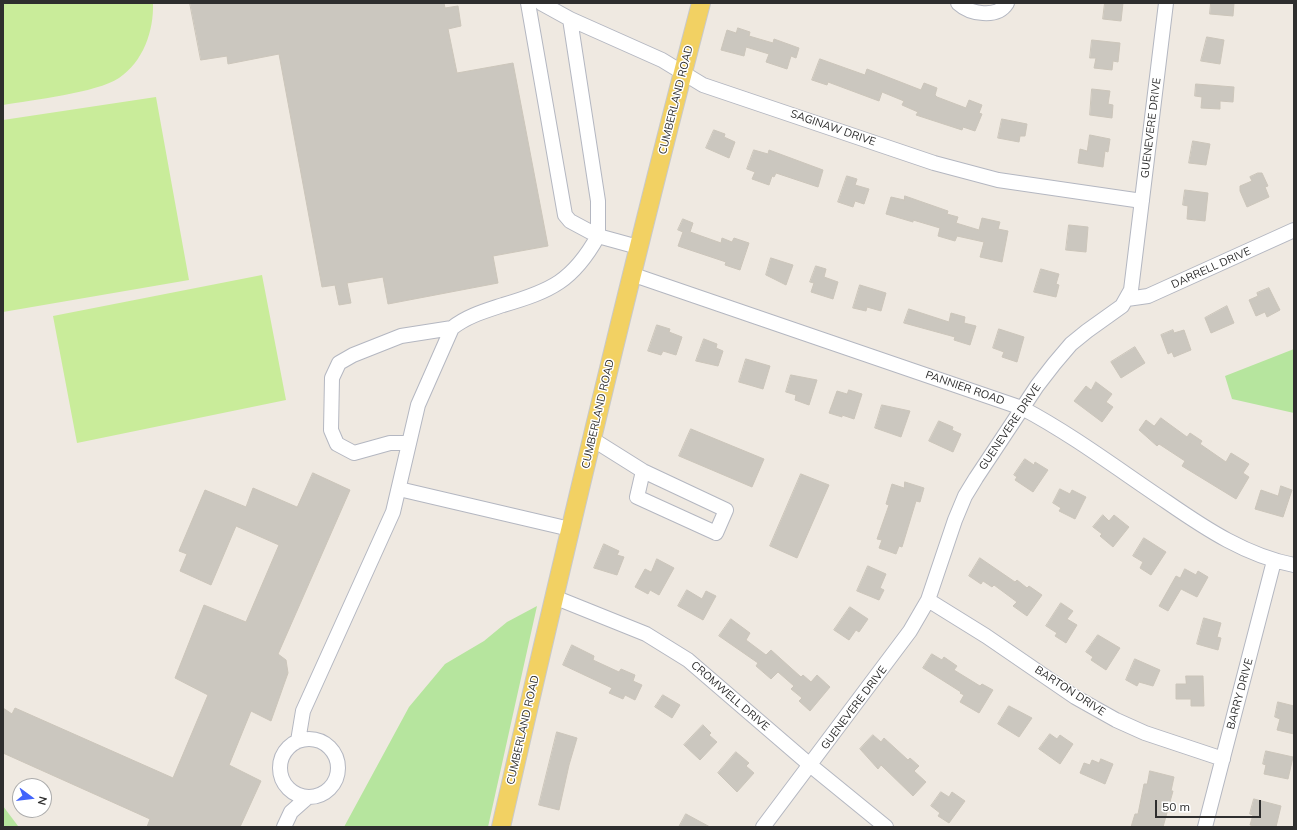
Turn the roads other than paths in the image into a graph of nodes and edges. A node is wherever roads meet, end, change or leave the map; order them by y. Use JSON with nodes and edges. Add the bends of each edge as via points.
{"nodes":[{"id":1,"x":528,"y":3,"type":"edge"},
{"id":2,"x":541,"y":3,"type":"edge"},
{"id":3,"x":701,"y":3,"type":"edge"},
{"id":4,"x":958,"y":3,"type":"edge"},
{"id":5,"x":1006,"y":3,"type":"edge"},
{"id":6,"x":1166,"y":3,"type":"edge"},
{"id":7,"x":570,"y":19,"type":"junction"},
{"id":8,"x":682,"y":74,"type":"junction"},
{"id":9,"x":1142,"y":201,"type":"junction"},
{"id":10,"x":1294,"y":230,"type":"edge"},
{"id":11,"x":598,"y":236,"type":"junction"},
{"id":12,"x":638,"y":247,"type":"junction"},
{"id":13,"x":631,"y":274,"type":"junction"},
{"id":14,"x":1127,"y":299,"type":"junction"},
{"id":15,"x":452,"y":328,"type":"junction"},
{"id":16,"x":1022,"y":408,"type":"junction"},
{"id":17,"x":592,"y":438,"type":"junction"},
{"id":18,"x":408,"y":443,"type":"junction"},
{"id":19,"x":643,"y":471,"type":"junction"},
{"id":20,"x":399,"y":489,"type":"junction"},
{"id":21,"x":570,"y":529,"type":"junction"},
{"id":22,"x":1274,"y":561,"type":"junction"},
{"id":23,"x":1294,"y":565,"type":"edge"},
{"id":24,"x":554,"y":597,"type":"junction"},
{"id":25,"x":928,"y":600,"type":"junction"},
{"id":26,"x":298,"y":741,"type":"junction"},
{"id":27,"x":1223,"y":759,"type":"junction"},
{"id":28,"x":810,"y":765,"type":"junction"},
{"id":29,"x":308,"y":797,"type":"junction"},
{"id":30,"x":284,"y":827,"type":"edge"},
{"id":31,"x":501,"y":827,"type":"edge"},
{"id":32,"x":763,"y":827,"type":"edge"},
{"id":33,"x":886,"y":827,"type":"edge"},
{"id":34,"x":1205,"y":827,"type":"edge"}],
"edges":[{"from":1,"to":11,"type":"street","via":[[565,215],[570,221]]},
{"from":2,"to":7,"type":"street","name":"SAGINAW DRIVE"},
{"from":3,"to":8,"type":"main road","name":"CUMBERLAND ROAD"},
{"from":4,"to":5,"type":"street","via":[[962,7],[990,14],[1004,8]]},
{"from":6,"to":9,"type":"street","name":"GUENEVERE DRIVE"},
{"from":7,"to":8,"type":"street","name":"SAGINAW DRIVE","via":[[662,60]]},
{"from":7,"to":11,"type":"street","via":[[598,201]]},
{"from":8,"to":9,"type":"street","name":"SAGINAW DRIVE","via":[[703,85],[955,169],[1028,186]]},
{"from":8,"to":12,"type":"main road","name":"CUMBERLAND ROAD"},
{"from":9,"to":14,"type":"street","name":"GUENEVERE DRIVE","via":[[1133,282]]},
{"from":10,"to":14,"type":"street","name":"DARRELL DRIVE","via":[[1148,296]]},
{"from":11,"to":12,"type":"street"},
{"from":11,"to":15,"type":"street","via":[[576,269],[555,286],[531,297],[474,315]]},
{"from":12,"to":13,"type":"main road","name":"CUMBERLAND ROAD"},
{"from":13,"to":16,"type":"street","name":"PANNIER ROAD"},
{"from":13,"to":17,"type":"main road","name":"CUMBERLAND ROAD"},
{"from":14,"to":16,"type":"street","name":"GUENEVERE DRIVE","via":[[1071,344]]},
{"from":15,"to":18,"type":"street","via":[[418,405]]},
{"from":15,"to":18,"type":"street","via":[[401,336],[353,355],[339,363],[332,378],[331,430],[337,444],[354,453],[390,444]]},
{"from":16,"to":22,"type":"street","name":"PANNIER ROAD","via":[[1206,529]]},
{"from":16,"to":25,"type":"street","name":"GUENEVERE DRIVE","via":[[965,496]]},
{"from":17,"to":19,"type":"street"},
{"from":17,"to":21,"type":"main road","name":"CUMBERLAND ROAD"},
{"from":18,"to":20,"type":"street"},
{"from":19,"to":19,"type":"street","via":[[726,510],[716,533],[637,497]]},
{"from":20,"to":21,"type":"street"},
{"from":20,"to":26,"type":"street","via":[[393,512],[303,712]]},
{"from":21,"to":24,"type":"main road","name":"CUMBERLAND ROAD"},
{"from":22,"to":23,"type":"street","name":"PANNIER ROAD"},
{"from":22,"to":27,"type":"street","name":"BARRY DRIVE"},
{"from":24,"to":28,"type":"street","name":"CROMWELL DRIVE","via":[[625,625],[688,660]]},
{"from":24,"to":31,"type":"main road","name":"CUMBERLAND ROAD"},
{"from":25,"to":27,"type":"street","name":"BARTON DRIVE","via":[[1075,697],[1116,720],[1145,733]]},
{"from":25,"to":28,"type":"street","name":"GUENEVERE DRIVE","via":[[910,631]]},
{"from":26,"to":29,"type":"street","via":[[284,751],[280,770],[283,782],[289,789]]},
{"from":26,"to":29,"type":"street","via":[[310,739],[326,744],[337,760],[338,770],[329,789]]},
{"from":27,"to":34,"type":"street","name":"BARRY DRIVE"},
{"from":28,"to":32,"type":"street","name":"GUENEVERE DRIVE"},
{"from":28,"to":33,"type":"street","name":"CROMWELL DRIVE"},
{"from":29,"to":30,"type":"street","via":[[292,812]]}]}
